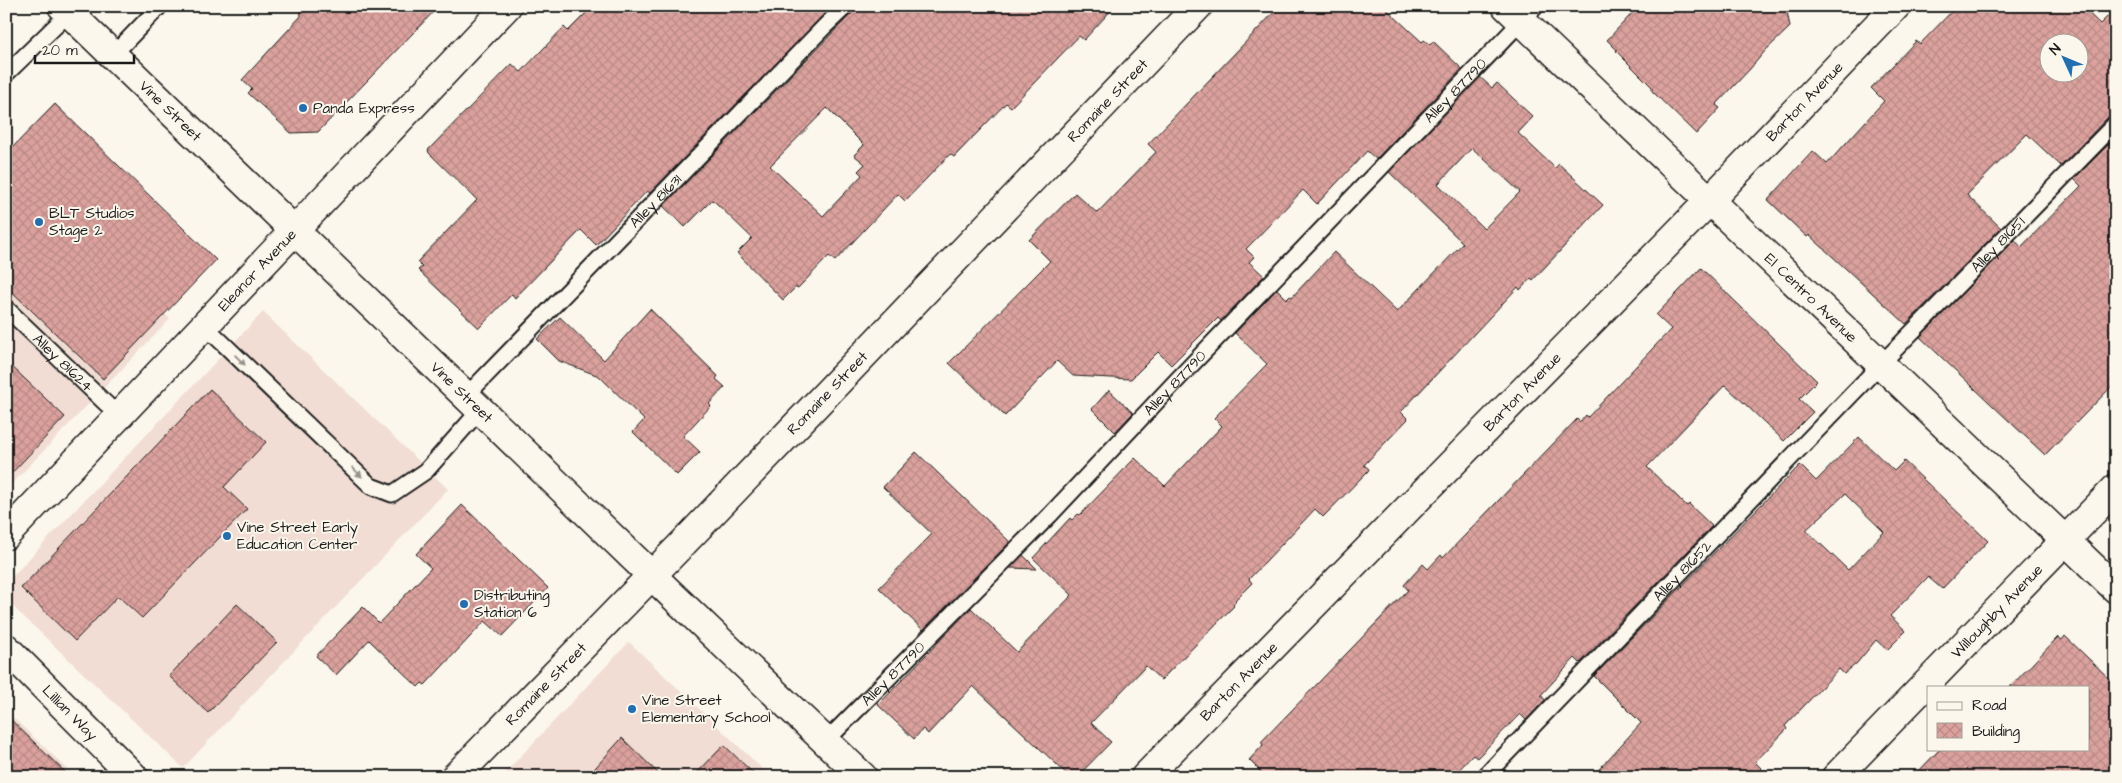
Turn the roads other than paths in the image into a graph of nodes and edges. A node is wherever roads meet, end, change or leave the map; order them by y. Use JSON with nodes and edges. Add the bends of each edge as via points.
{"nodes":[{"id":1,"x":160,"y":6,"type":"edge"},
{"id":2,"x":507,"y":6,"type":"edge"},
{"id":3,"x":846,"y":6,"type":"edge"},
{"id":4,"x":1198,"y":6,"type":"edge"},
{"id":5,"x":1896,"y":6,"type":"edge"},
{"id":6,"x":66,"y":9,"type":"edge"},
{"id":7,"x":1521,"y":11,"type":"edge"},
{"id":8,"x":113,"y":55,"type":"junction"},
{"id":9,"x":6,"y":74,"type":"edge"},
{"id":10,"x":2116,"y":123,"type":"edge"},
{"id":11,"x":1710,"y":200,"type":"junction"},
{"id":12,"x":295,"y":231,"type":"junction"},
{"id":13,"x":6,"y":308,"type":"edge"},
{"id":14,"x":204,"y":326,"type":"junction"},
{"id":15,"x":1880,"y":365,"type":"junction"},
{"id":16,"x":473,"y":403,"type":"junction"},
{"id":17,"x":119,"y":416,"type":"junction"},
{"id":18,"x":2116,"y":488,"type":"edge"},
{"id":19,"x":6,"y":535,"type":"edge"},
{"id":20,"x":2066,"y":542,"type":"junction"},
{"id":21,"x":652,"y":575,"type":"junction"},
{"id":22,"x":2116,"y":589,"type":"edge"},
{"id":23,"x":6,"y":648,"type":"edge"},
{"id":24,"x":826,"y":741,"type":"junction"},
{"id":25,"x":134,"y":777,"type":"edge"},
{"id":26,"x":455,"y":777,"type":"edge"},
{"id":27,"x":864,"y":777,"type":"edge"},
{"id":28,"x":1145,"y":777,"type":"edge"},
{"id":29,"x":1484,"y":777,"type":"edge"},
{"id":30,"x":1836,"y":777,"type":"edge"}],
"edges":[{"from":1,"to":8,"type":"lane"},
{"from":2,"to":12,"type":"street","name":"Eleanor Avenue"},
{"from":3,"to":16,"type":"lane","name":"Alley 81631"},
{"from":4,"to":21,"type":"street","name":"Romaine Street"},
{"from":5,"to":11,"type":"street","name":"Barton Avenue"},
{"from":6,"to":8,"type":"street","name":"Vine Street"},
{"from":6,"to":9,"type":"lane"},
{"from":7,"to":11,"type":"street","name":"El Centro Avenue"},
{"from":7,"to":24,"type":"lane","name":"Alley 87790","via":[[1050,515]]},
{"from":8,"to":12,"type":"street","name":"Vine Street"},
{"from":10,"to":15,"type":"lane","name":"Alley 81651"},
{"from":11,"to":15,"type":"street","name":"El Centro Avenue"},
{"from":11,"to":28,"type":"street","name":"Barton Avenue"},
{"from":12,"to":14,"type":"street","name":"Eleanor Avenue"},
{"from":12,"to":16,"type":"street","name":"Vine Street"},
{"from":13,"to":17,"type":"lane","name":"Alley 81624"},
{"from":14,"to":16,"type":"lane","name":"Alley 81631","one_way":true,"via":[[371,486],[392,494],[426,471]]},
{"from":14,"to":17,"type":"street","name":"Eleanor Avenue"},
{"from":15,"to":20,"type":"street","name":"El Centro Avenue"},
{"from":15,"to":29,"type":"lane","name":"Alley 81652"},
{"from":16,"to":21,"type":"street","name":"Vine Street"},
{"from":17,"to":19,"type":"street","name":"Eleanor Avenue"},
{"from":18,"to":20,"type":"street","name":"Willoughby Avenue"},
{"from":20,"to":22,"type":"street","name":"El Centro Avenue"},
{"from":20,"to":30,"type":"street","name":"Willoughby Avenue"},
{"from":21,"to":24,"type":"street","name":"Vine Street"},
{"from":21,"to":26,"type":"street","name":"Romaine Street"},
{"from":23,"to":25,"type":"street","name":"Lillian Way"},
{"from":24,"to":27,"type":"street","name":"Vine Street"}]}
